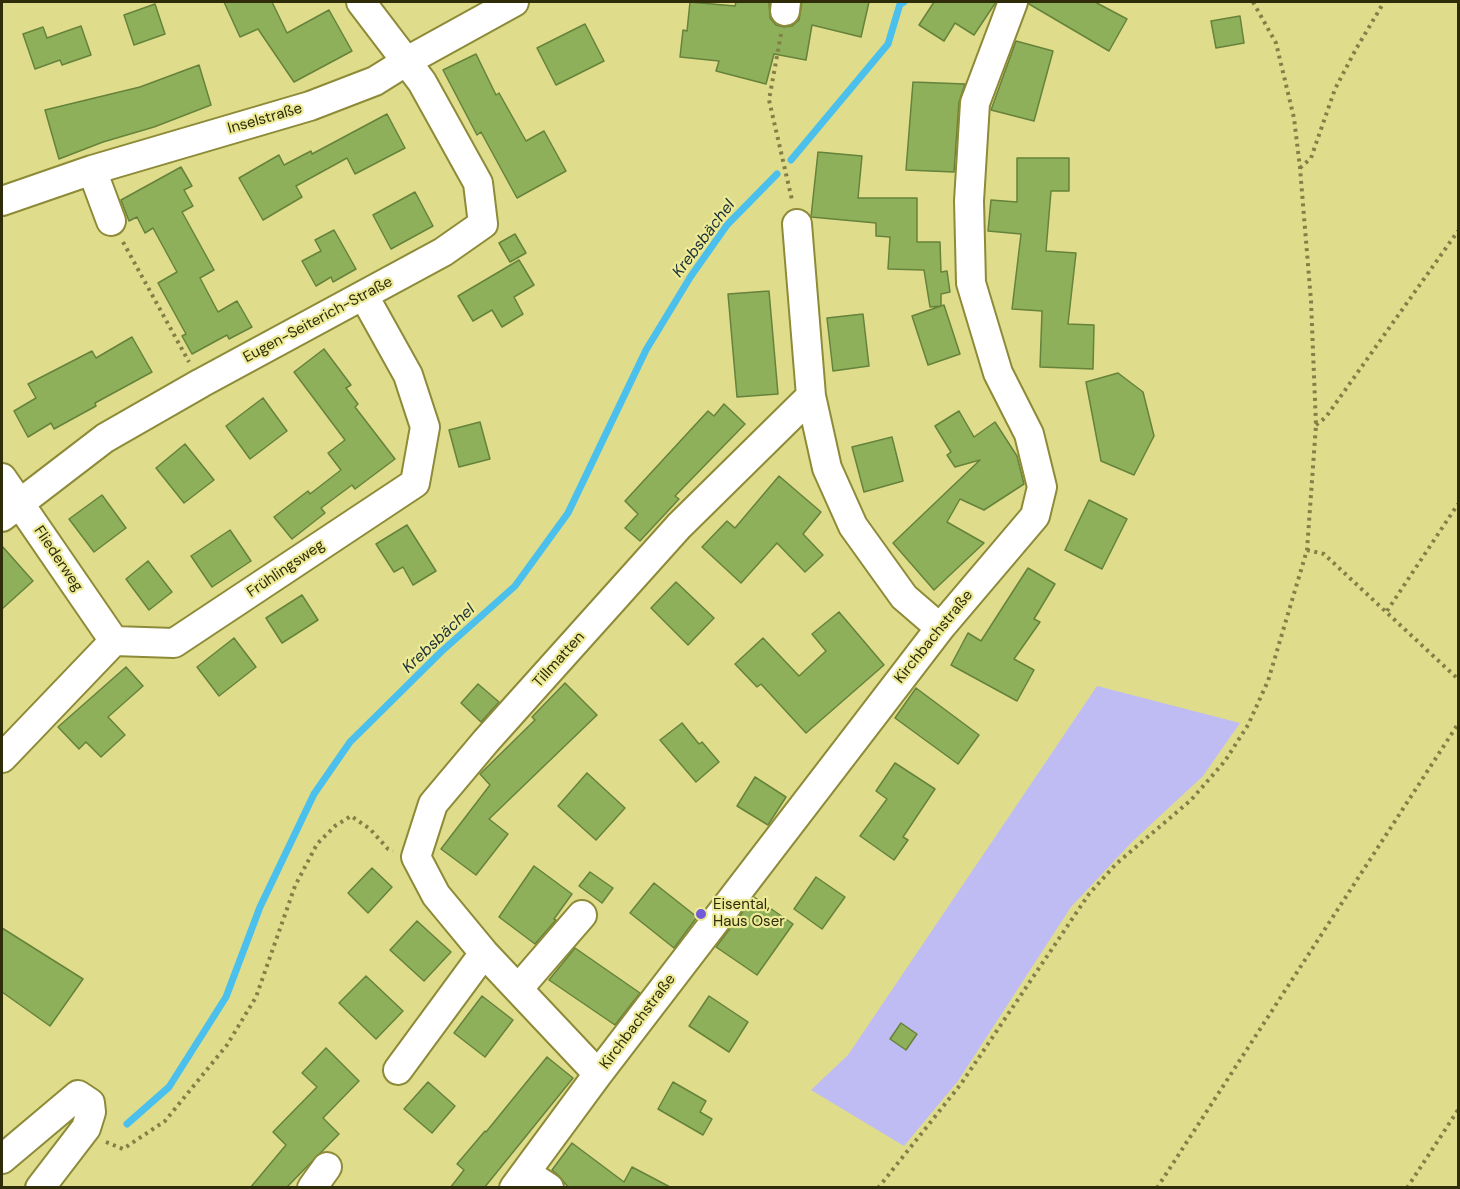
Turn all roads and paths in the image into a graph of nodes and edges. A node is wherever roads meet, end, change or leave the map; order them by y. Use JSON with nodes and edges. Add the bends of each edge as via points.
{"nodes":[{"id":1,"x":361,"y":2,"type":"edge"},
{"id":2,"x":514,"y":2,"type":"edge"},
{"id":3,"x":1012,"y":2,"type":"edge"},
{"id":4,"x":1253,"y":2,"type":"edge"},
{"id":5,"x":1384,"y":2,"type":"edge"},
{"id":6,"x":786,"y":6,"type":"edge"},
{"id":7,"x":407,"y":61,"type":"junction"},
{"id":8,"x":1300,"y":168,"type":"junction"},
{"id":9,"x":92,"y":170,"type":"junction"},
{"id":10,"x":2,"y":201,"type":"edge"},
{"id":11,"x":111,"y":221,"type":"joint"},
{"id":12,"x":797,"y":224,"type":"joint"},
{"id":13,"x":1458,"y":231,"type":"edge"},
{"id":14,"x":364,"y":296,"type":"junction"},
{"id":15,"x":201,"y":383,"type":"junction"},
{"id":16,"x":811,"y":396,"type":"junction"},
{"id":17,"x":1316,"y":425,"type":"junction"},
{"id":18,"x":2,"y":478,"type":"edge"},
{"id":19,"x":1458,"y":504,"type":"edge"},
{"id":20,"x":10,"y":510,"type":"edge"},
{"id":21,"x":1307,"y":550,"type":"junction"},
{"id":22,"x":1387,"y":612,"type":"junction"},
{"id":23,"x":940,"y":628,"type":"junction"},
{"id":24,"x":114,"y":641,"type":"junction"},
{"id":25,"x":1458,"y":679,"type":"edge"},
{"id":26,"x":1458,"y":724,"type":"edge"},
{"id":27,"x":2,"y":758,"type":"edge"},
{"id":28,"x":416,"y":857,"type":"junction"},
{"id":29,"x":582,"y":915,"type":"dead end"},
{"id":30,"x":484,"y":953,"type":"junction"},
{"id":31,"x":518,"y":989,"type":"junction"},
{"id":32,"x":398,"y":1070,"type":"dead end"},
{"id":33,"x":598,"y":1074,"type":"junction"},
{"id":34,"x":1458,"y":1110,"type":"edge"},
{"id":35,"x":86,"y":1128,"type":"junction"},
{"id":36,"x":2,"y":1158,"type":"edge"},
{"id":37,"x":530,"y":1183,"type":"edge"},
{"id":38,"x":40,"y":1188,"type":"edge"},
{"id":39,"x":878,"y":1188,"type":"edge"},
{"id":40,"x":1157,"y":1188,"type":"edge"},
{"id":41,"x":1407,"y":1188,"type":"edge"}],
"edges":[{"from":1,"to":7,"type":"street"},
{"from":2,"to":7,"type":"street","name":"Inselstraße"},
{"from":3,"to":23,"type":"street","name":"Kirchbachstraße","via":[[975,103],[969,201],[971,283],[998,373],[1029,434],[1042,487],[1035,516]]},
{"from":4,"to":8,"type":"path","via":[[1276,43],[1294,118]]},
{"from":5,"to":8,"type":"path","via":[[1335,89],[1311,158]]},
{"from":6,"to":12,"type":"path","via":[[769,100]]},
{"from":7,"to":9,"type":"street","name":"Inselstraße","via":[[375,81],[310,106]]},
{"from":7,"to":14,"type":"street","name":"Eugen-Seiterich-Straße","via":[[477,183],[483,224],[443,252]]},
{"from":8,"to":17,"type":"path"},
{"from":9,"to":10,"type":"street","name":"Inselstraße"},
{"from":9,"to":11,"type":"street"},
{"from":11,"to":15,"type":"path"},
{"from":12,"to":16,"type":"street"},
{"from":13,"to":17,"type":"path","via":[[1326,417]]},
{"from":14,"to":15,"type":"street","name":"Eugen-Seiterich-Straße"},
{"from":14,"to":24,"type":"street","name":"Frühlingsweg","via":[[408,375],[425,426],[415,483],[174,643]]},
{"from":15,"to":20,"type":"street","name":"Eugen-Seiterich-Straße","via":[[105,438]]},
{"from":16,"to":23,"type":"street","via":[[827,468],[854,526],[904,597]]},
{"from":16,"to":28,"type":"street","name":"Tillmatten","via":[[679,526],[486,741],[433,804]]},
{"from":17,"to":21,"type":"path"},
{"from":18,"to":20,"type":"street","name":"Fliederweg"},
{"from":19,"to":22,"type":"path"},
{"from":20,"to":24,"type":"street","name":"Fliederweg"},
{"from":21,"to":22,"type":"path","via":[[1324,554]]},
{"from":21,"to":39,"type":"path","via":[[1268,681],[1248,725],[1225,761],[1191,800],[1116,864],[1089,894],[961,1084]]},
{"from":22,"to":25,"type":"path"},
{"from":23,"to":33,"type":"street","name":"Kirchbachstraße"},
{"from":24,"to":27,"type":"street"},
{"from":26,"to":40,"type":"path"},
{"from":28,"to":30,"type":"street","via":[[436,895]]},
{"from":28,"to":35,"type":"path","via":[[388,849],[351,816],[335,826],[317,844],[295,886],[256,997],[227,1046],[172,1113],[123,1149],[100,1140]]},
{"from":29,"to":31,"type":"street"},
{"from":30,"to":31,"type":"street"},
{"from":30,"to":32,"type":"street"},
{"from":31,"to":33,"type":"street"},
{"from":33,"to":37,"type":"street","name":"Kirchbachstraße"},
{"from":34,"to":41,"type":"path"},
{"from":35,"to":36,"type":"street","via":[[92,1112],[90,1103],[78,1095]]},
{"from":35,"to":38,"type":"street"}]}
